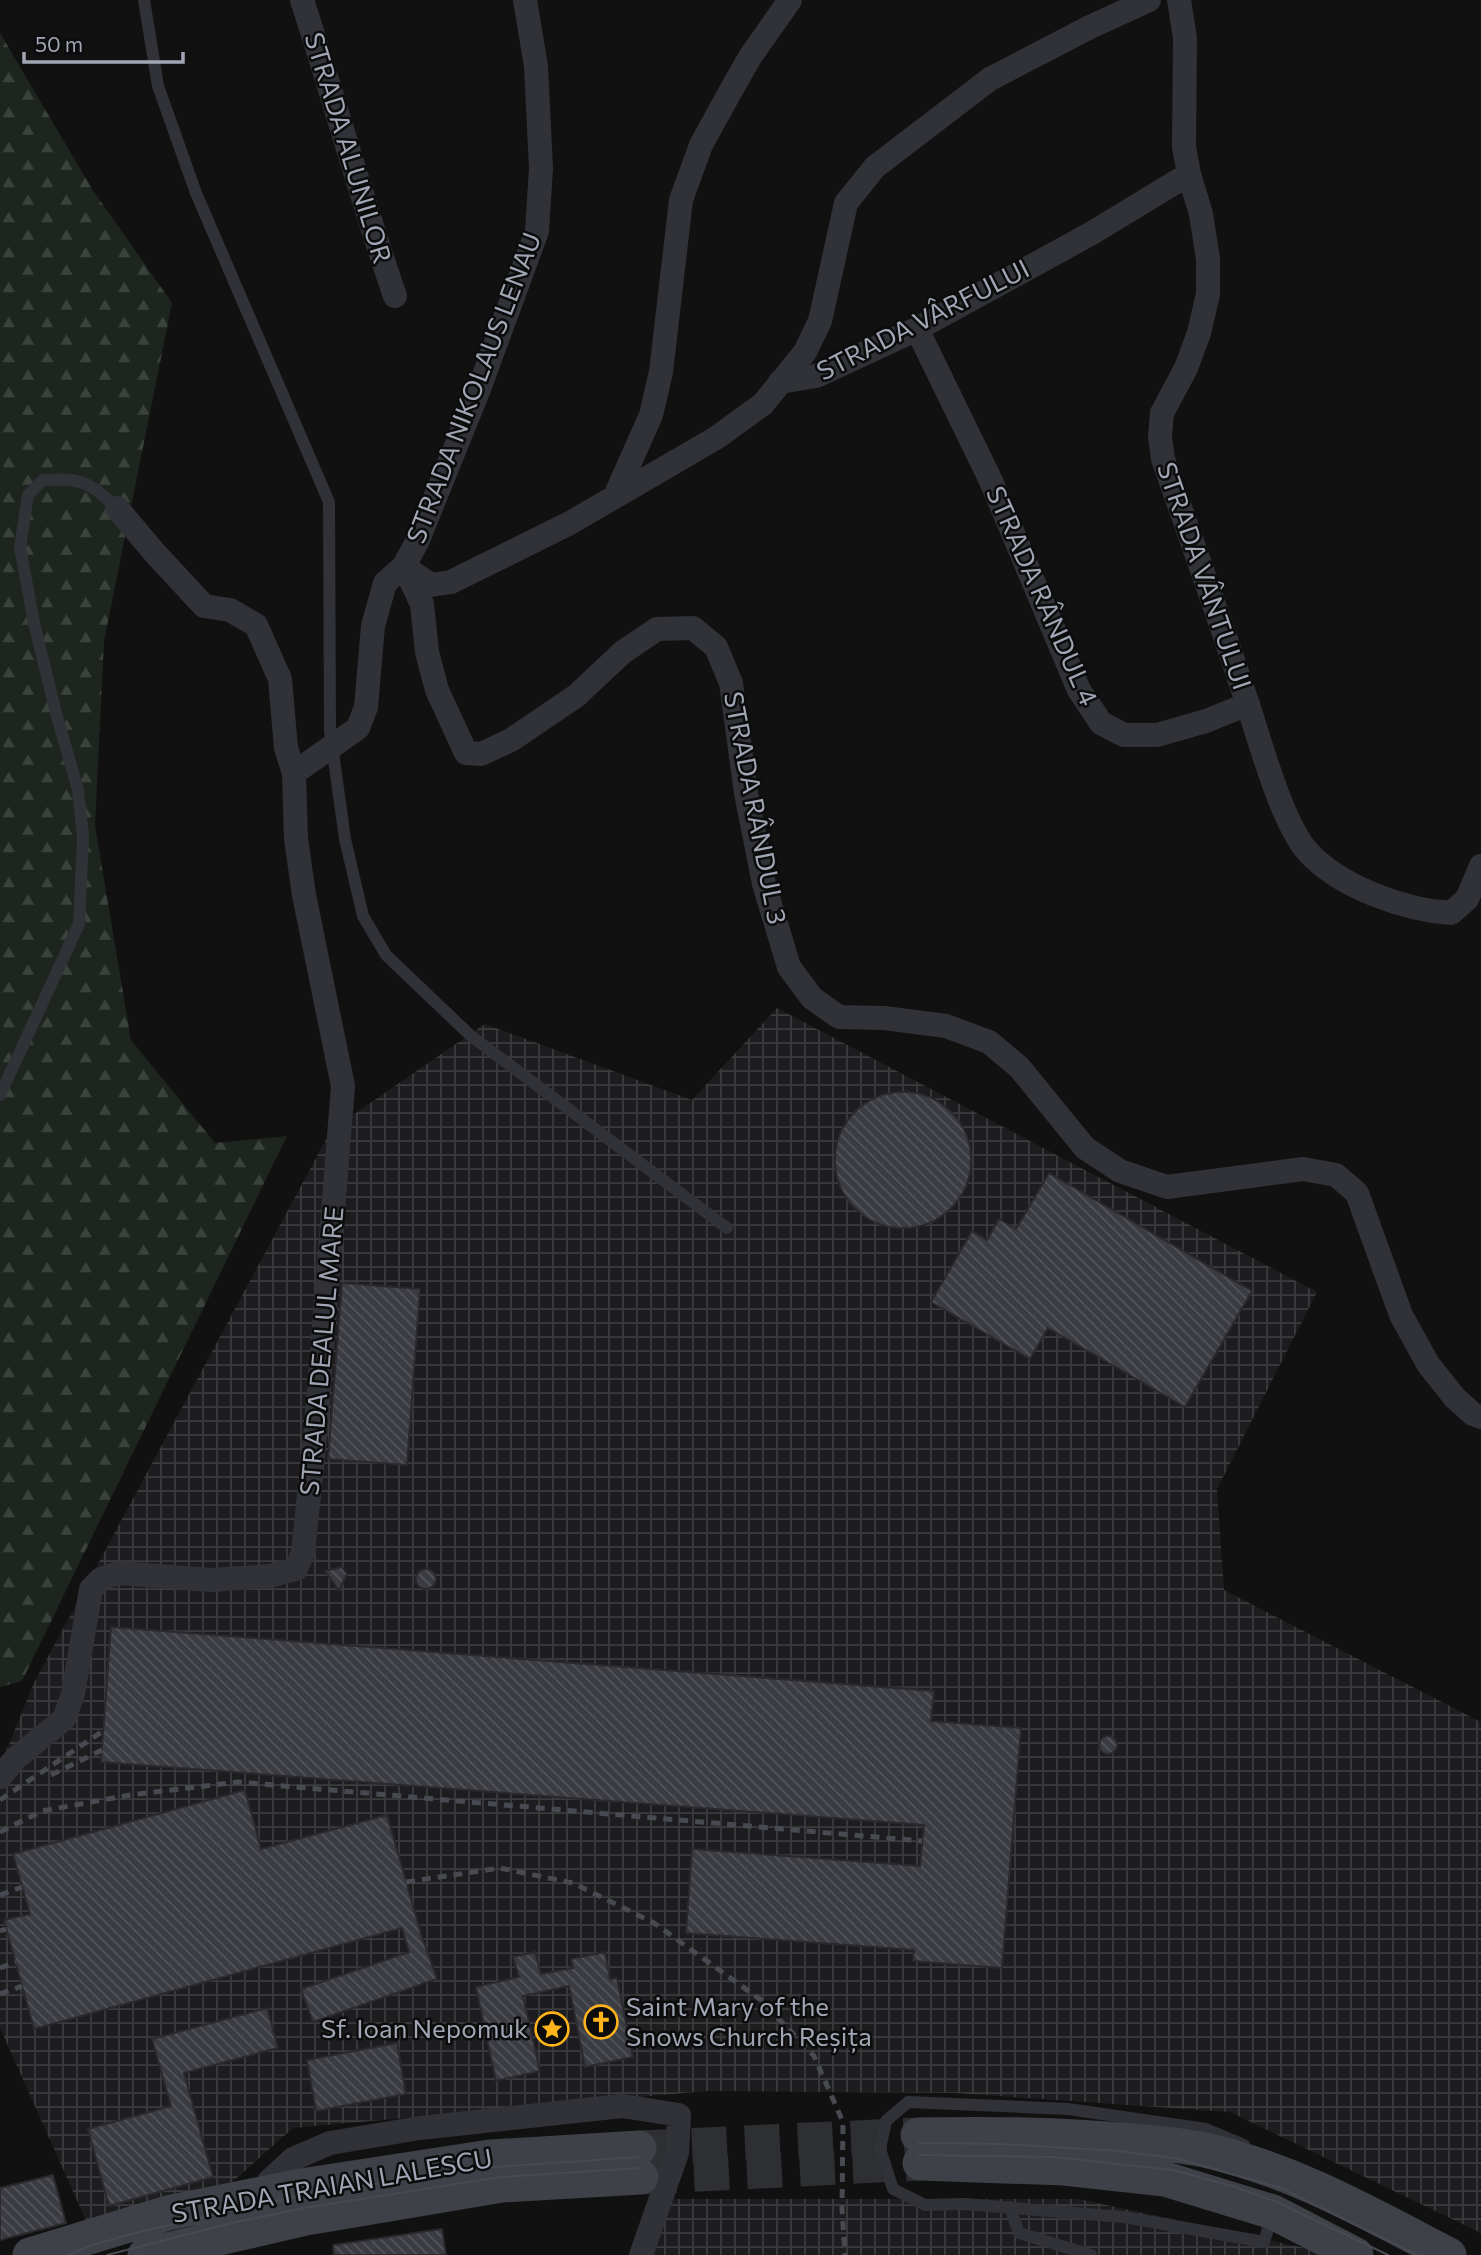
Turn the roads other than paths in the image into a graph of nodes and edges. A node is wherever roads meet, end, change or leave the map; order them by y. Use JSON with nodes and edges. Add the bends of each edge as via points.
{"nodes":[{"id":1,"x":144,"y":0,"type":"edge"},
{"id":2,"x":302,"y":0,"type":"edge"},
{"id":3,"x":525,"y":0,"type":"edge"},
{"id":4,"x":790,"y":0,"type":"edge"},
{"id":5,"x":1149,"y":0,"type":"edge"},
{"id":6,"x":1179,"y":0,"type":"edge"},
{"id":7,"x":1189,"y":174,"type":"junction"},
{"id":8,"x":395,"y":296,"type":"dead end"},
{"id":9,"x":916,"y":329,"type":"junction"},
{"id":10,"x":780,"y":382,"type":"junction"},
{"id":11,"x":615,"y":496,"type":"junction"},
{"id":12,"x":117,"y":508,"type":"joint"},
{"id":13,"x":404,"y":566,"type":"junction"},
{"id":14,"x":1248,"y":704,"type":"junction"},
{"id":15,"x":303,"y":766,"type":"junction"},
{"id":16,"x":1481,"y":866,"type":"edge"},
{"id":17,"x":0,"y":1095,"type":"edge"},
{"id":18,"x":727,"y":1228,"type":"dead end"},
{"id":19,"x":1481,"y":1417,"type":"edge"},
{"id":20,"x":0,"y":1777,"type":"edge"},
{"id":21,"x":1283,"y":2174,"type":"junction"},
{"id":22,"x":266,"y":2193,"type":"junction"},
{"id":23,"x":1010,"y":2207,"type":"junction"},
{"id":24,"x":1269,"y":2227,"type":"junction"},
{"id":25,"x":30,"y":2255,"type":"edge"},
{"id":26,"x":145,"y":2255,"type":"edge"},
{"id":27,"x":641,"y":2255,"type":"edge"},
{"id":28,"x":1091,"y":2255,"type":"edge"},
{"id":29,"x":1260,"y":2255,"type":"edge"},
{"id":30,"x":1356,"y":2255,"type":"edge"},
{"id":31,"x":1449,"y":2255,"type":"edge"}],
"edges":[{"from":1,"to":18,"type":"lane","via":[[158,86],[196,193],[329,502],[330,731],[345,839],[363,916],[386,956],[471,1036]]},
{"from":2,"to":8,"type":"street","name":"STRADA ALUNILOR"},
{"from":3,"to":13,"type":"street","name":"STRADA NIKOLAUS LENAU","via":[[536,66],[541,168],[537,231],[479,389]]},
{"from":4,"to":11,"type":"street","via":[[750,57],[706,134],[681,200],[661,372],[651,415]]},
{"from":5,"to":10,"type":"street","via":[[990,79],[875,167],[846,203],[820,321],[805,352]]},
{"from":6,"to":7,"type":"street","name":"STRADA VÂNTULUI","via":[[1185,38],[1184,147]]},
{"from":7,"to":9,"type":"street","name":"STRADA VÂRFULUI"},
{"from":7,"to":14,"type":"street","name":"STRADA VÂNTULUI","via":[[1203,225],[1208,294],[1186,368],[1162,413],[1160,437],[1163,459]]},
{"from":9,"to":10,"type":"street","name":"STRADA VÂRFULUI","via":[[816,376]]},
{"from":9,"to":14,"type":"street","name":"STRADA RÂNDUL 4","via":[[991,481],[1079,690],[1101,723],[1124,735],[1157,735]]},
{"from":10,"to":11,"type":"street","name":"STRADA VÂRFULUI","via":[[762,404],[716,438]]},
{"from":11,"to":13,"type":"street","name":"STRADA VÂRFULUI","via":[[451,582],[431,584]]},
{"from":12,"to":15,"type":"street","via":[[204,606],[230,610],[256,625],[280,679],[286,748]]},
{"from":12,"to":17,"type":"lane","via":[[92,485],[70,478],[43,480],[28,495],[20,547],[34,623],[78,790],[83,837],[79,924]]},
{"from":13,"to":15,"type":"street","name":"STRADA NIKOLAUS LENAU","via":[[385,583],[373,626],[366,707],[358,728]]},
{"from":13,"to":19,"type":"street","name":"STRADA RÂNDUL 3","via":[[422,604],[437,690],[466,753],[481,754],[511,740],[576,696],[623,652],[657,629],[693,628],[716,647],[731,683],[764,884],[789,967],[812,998],[839,1017],[946,1026],[989,1042],[1019,1067],[1085,1148],[1120,1171],[1167,1187],[1303,1168],[1336,1175],[1357,1193],[1401,1315],[1428,1364],[1455,1398]]},
{"from":14,"to":16,"type":"street","name":"STRADA VÂNTULUI","via":[[1288,820],[1325,869],[1373,894],[1425,912],[1451,913],[1467,899]]},
{"from":15,"to":20,"type":"street","name":"STRADA DEALUL MARE","via":[[296,839],[343,1086],[303,1552],[296,1569],[270,1576],[212,1580],[118,1573],[101,1579],[91,1589],[73,1694],[64,1719]]},
{"from":21,"to":23,"type":"lane","via":[[1268,2159],[1206,2129],[1068,2109],[908,2102],[886,2121],[880,2150],[893,2189],[925,2205]]},
{"from":21,"to":24,"type":"main road","via":[[1205,2150],[1052,2136],[919,2149],[1165,2179]]},
{"from":21,"to":31,"type":"main road"},
{"from":22,"to":25,"type":"main road","name":"STRADA TRAIAN LALESCU","via":[[168,2213]]},
{"from":22,"to":26,"type":"main road","name":"STRADA TRAIAN LALESCU","via":[[490,2157],[640,2162],[306,2218]]},
{"from":22,"to":27,"type":"street","via":[[269,2181],[293,2159],[330,2143],[420,2128],[622,2106],[679,2115],[677,2153]]},
{"from":23,"to":24,"type":"lane"},
{"from":23,"to":28,"type":"lane","via":[[1019,2233]]},
{"from":24,"to":29,"type":"lane"},
{"from":24,"to":30,"type":"main road"}]}
